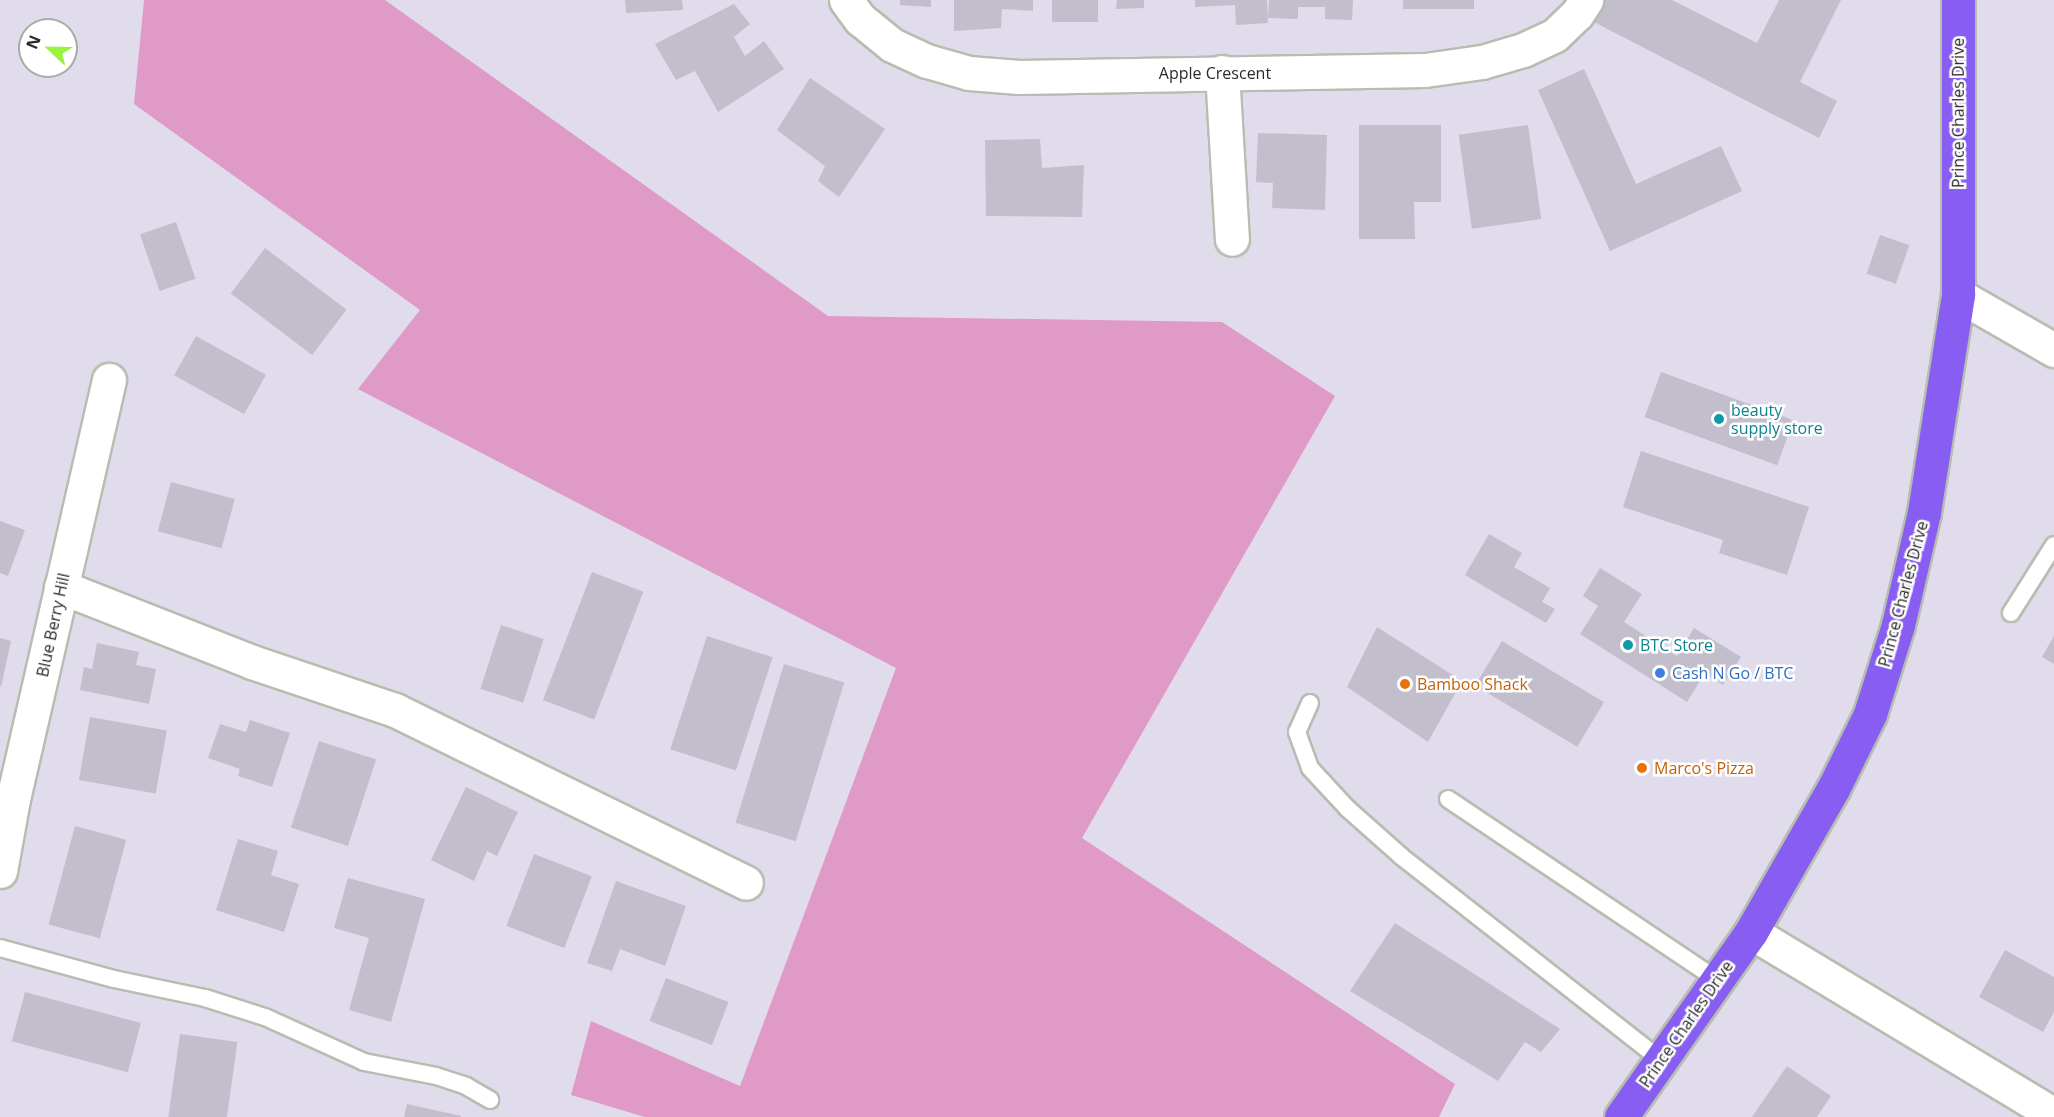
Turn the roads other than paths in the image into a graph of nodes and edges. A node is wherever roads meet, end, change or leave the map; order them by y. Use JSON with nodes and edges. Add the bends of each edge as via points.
{"nodes":[{"id":1,"x":846,"y":0,"type":"edge"},
{"id":2,"x":1586,"y":0,"type":"edge"},
{"id":3,"x":1958,"y":0,"type":"edge"},
{"id":4,"x":1222,"y":72,"type":"junction"},
{"id":5,"x":1232,"y":239,"type":"dead end"},
{"id":6,"x":1958,"y":295,"type":"junction"},
{"id":7,"x":2054,"y":350,"type":"edge"},
{"id":8,"x":109,"y":380,"type":"dead end"},
{"id":9,"x":2054,"y":544,"type":"edge"},
{"id":10,"x":60,"y":587,"type":"junction"},
{"id":11,"x":2011,"y":613,"type":"dead end"},
{"id":12,"x":1310,"y":703,"type":"dead end"},
{"id":13,"x":7,"y":794,"type":"edge"},
{"id":14,"x":1448,"y":799,"type":"dead end"},
{"id":15,"x":0,"y":871,"type":"edge"},
{"id":16,"x":746,"y":883,"type":"dead end"},
{"id":17,"x":1751,"y":932,"type":"junction"},
{"id":18,"x":0,"y":948,"type":"edge"},
{"id":19,"x":1717,"y":980,"type":"junction"},
{"id":20,"x":1661,"y":1060,"type":"junction"},
{"id":21,"x":490,"y":1100,"type":"dead end"},
{"id":22,"x":2054,"y":1116,"type":"edge"},
{"id":23,"x":1621,"y":1117,"type":"edge"}],
"edges":[{"from":1,"to":4,"type":"street","name":"Apple Crescent","via":[[860,19],[892,45],[927,61],[969,73],[1019,77]]},
{"from":2,"to":4,"type":"street","name":"Apple Crescent","via":[[1555,35],[1482,62],[1367,73]]},
{"from":3,"to":6,"type":"highway","name":"Prince Charles Drive"},
{"from":4,"to":5,"type":"street"},
{"from":6,"to":7,"type":"street"},
{"from":6,"to":17,"type":"highway","name":"Prince Charles Drive","via":[[1924,512],[1898,625],[1870,714],[1833,789]]},
{"from":8,"to":10,"type":"street","name":"Blue Berry Hill"},
{"from":9,"to":11,"type":"lane"},
{"from":10,"to":13,"type":"street","name":"Blue Berry Hill"},
{"from":10,"to":16,"type":"street","via":[[252,662],[395,710]]},
{"from":12,"to":20,"type":"lane","via":[[1297,732],[1310,768],[1347,809],[1402,857]]},
{"from":13,"to":15,"type":"street","name":"Blue Berry Hill"},
{"from":14,"to":19,"type":"lane"},
{"from":17,"to":19,"type":"highway","name":"Prince Charles Drive"},
{"from":17,"to":22,"type":"street"},
{"from":18,"to":21,"type":"lane","via":[[204,998],[265,1017],[364,1062],[435,1076],[466,1086]]},
{"from":19,"to":20,"type":"highway","name":"Prince Charles Drive"},
{"from":20,"to":23,"type":"highway","name":"Prince Charles Drive"}]}
